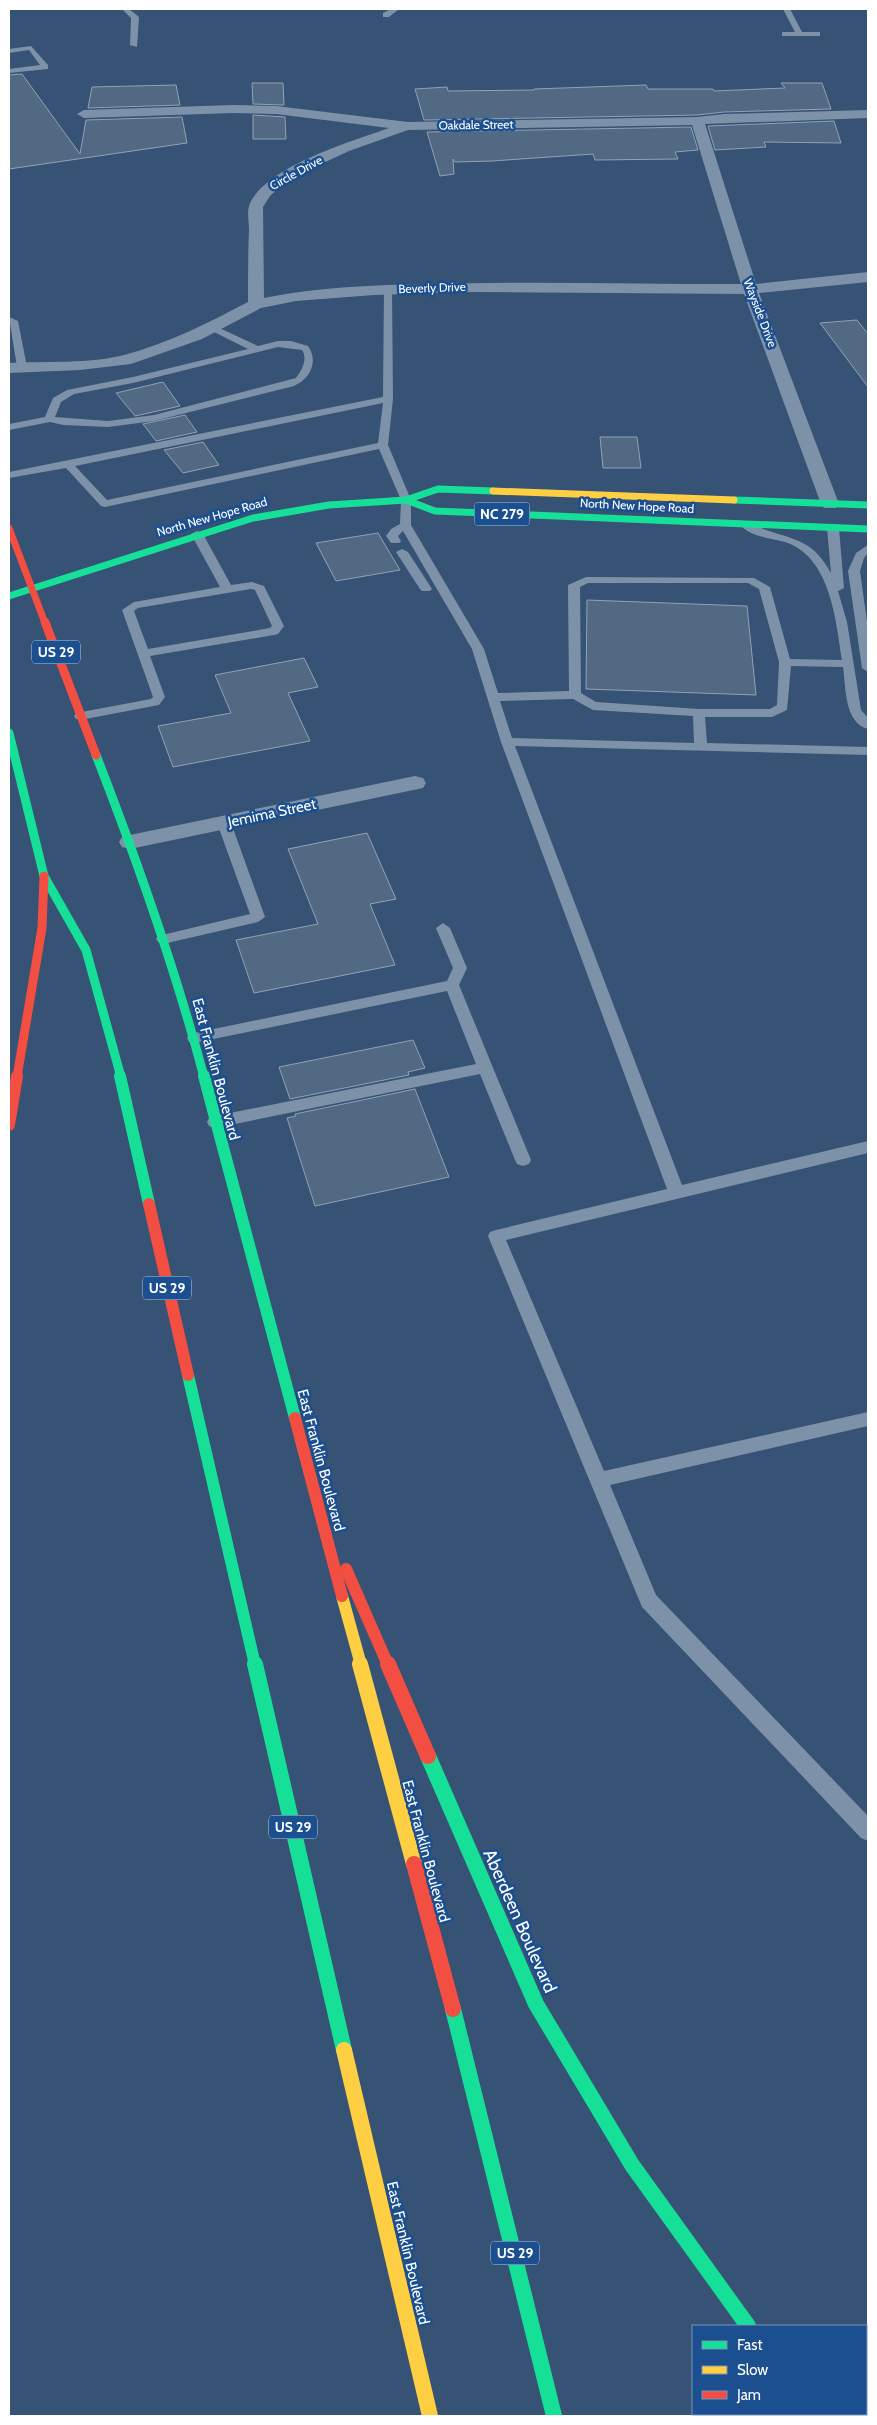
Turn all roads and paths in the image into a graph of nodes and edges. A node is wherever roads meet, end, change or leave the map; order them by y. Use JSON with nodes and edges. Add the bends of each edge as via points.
{"nodes":[{"id":1,"x":125,"y":9,"type":"edge"},
{"id":2,"x":395,"y":9,"type":"edge"},
{"id":3,"x":787,"y":9,"type":"edge"},
{"id":4,"x":386,"y":15,"type":"dead end"},
{"id":5,"x":785,"y":34,"type":"dead end"},
{"id":6,"x":800,"y":34,"type":"junction"},
{"id":7,"x":817,"y":34,"type":"dead end"},
{"id":8,"x":134,"y":45,"type":"dead end"},
{"id":9,"x":9,"y":51,"type":"edge"},
{"id":10,"x":9,"y":71,"type":"edge"},
{"id":11,"x":84,"y":114,"type":"dead end"},
{"id":12,"x":868,"y":114,"type":"edge"},
{"id":13,"x":697,"y":121,"type":"junction"},
{"id":14,"x":408,"y":126,"type":"junction"},
{"id":15,"x":868,"y":277,"type":"edge"},
{"id":16,"x":750,"y":289,"type":"junction"},
{"id":17,"x":387,"y":290,"type":"junction"},
{"id":18,"x":256,"y":304,"type":"junction"},
{"id":19,"x":9,"y":320,"type":"edge"},
{"id":20,"x":214,"y":328,"type":"junction"},
{"id":21,"x":13,"y":337,"type":"edge"},
{"id":22,"x":256,"y":349,"type":"junction"},
{"id":23,"x":16,"y":367,"type":"edge"},
{"id":24,"x":388,"y":399,"type":"junction"},
{"id":25,"x":50,"y":420,"type":"junction"},
{"id":26,"x":9,"y":427,"type":"edge"},
{"id":27,"x":383,"y":445,"type":"junction"},
{"id":28,"x":69,"y":465,"type":"junction"},
{"id":29,"x":9,"y":475,"type":"edge"},
{"id":30,"x":406,"y":500,"type":"junction"},
{"id":31,"x":830,"y":504,"type":"junction"},
{"id":32,"x":868,"y":505,"type":"edge"},
{"id":33,"x":868,"y":518,"type":"edge"},
{"id":34,"x":745,"y":524,"type":"junction"},
{"id":35,"x":405,"y":525,"type":"junction"},
{"id":36,"x":9,"y":528,"type":"edge"},
{"id":37,"x":833,"y":528,"type":"junction"},
{"id":38,"x":868,"y":529,"type":"edge"},
{"id":39,"x":196,"y":534,"type":"junction"},
{"id":40,"x":395,"y":541,"type":"dead end"},
{"id":41,"x":868,"y":548,"type":"edge"},
{"id":42,"x":402,"y":552,"type":"dead end"},
{"id":43,"x":31,"y":588,"type":"junction"},
{"id":44,"x":426,"y":589,"type":"dead end"},
{"id":45,"x":222,"y":590,"type":"junction"},
{"id":46,"x":835,"y":592,"type":"junction"},
{"id":47,"x":9,"y":596,"type":"edge"},
{"id":48,"x":168,"y":599,"type":"junction"},
{"id":49,"x":223,"y":603,"type":"dead end"},
{"id":50,"x":174,"y":612,"type":"dead end"},
{"id":51,"x":142,"y":654,"type":"junction"},
{"id":52,"x":785,"y":662,"type":"junction"},
{"id":53,"x":847,"y":664,"type":"junction"},
{"id":54,"x":868,"y":668,"type":"edge"},
{"id":55,"x":575,"y":695,"type":"junction"},
{"id":56,"x":493,"y":697,"type":"junction"},
{"id":57,"x":699,"y":713,"type":"junction"},
{"id":58,"x":80,"y":716,"type":"junction"},
{"id":59,"x":868,"y":725,"type":"edge"},
{"id":60,"x":9,"y":732,"type":"edge"},
{"id":61,"x":507,"y":742,"type":"junction"},
{"id":62,"x":701,"y":747,"type":"junction"},
{"id":63,"x":868,"y":751,"type":"edge"},
{"id":64,"x":415,"y":783,"type":"dead end"},
{"id":65,"x":224,"y":823,"type":"junction"},
{"id":66,"x":130,"y":842,"type":"junction"},
{"id":67,"x":44,"y":876,"type":"junction"},
{"id":68,"x":444,"y":928,"type":"dead end"},
{"id":69,"x":163,"y":939,"type":"junction"},
{"id":70,"x":452,"y":985,"type":"junction"},
{"id":71,"x":194,"y":1038,"type":"junction"},
{"id":72,"x":486,"y":1067,"type":"junction"},
{"id":73,"x":215,"y":1122,"type":"junction"},
{"id":74,"x":9,"y":1125,"type":"edge"},
{"id":75,"x":868,"y":1147,"type":"edge"},
{"id":76,"x":523,"y":1160,"type":"dead end"},
{"id":77,"x":676,"y":1194,"type":"junction"},
{"id":78,"x":868,"y":1419,"type":"edge"},
{"id":79,"x":598,"y":1480,"type":"junction"},
{"id":80,"x":316,"y":1499,"type":"junction"},
{"id":81,"x":868,"y":1831,"type":"edge"},
{"id":82,"x":747,"y":2325,"type":"edge"},
{"id":83,"x":430,"y":2416,"type":"edge"},
{"id":84,"x":554,"y":2416,"type":"edge"}],
"edges":[{"from":1,"to":8,"type":"lane","via":[[135,17]]},
{"from":2,"to":4,"type":"lane"},
{"from":3,"to":6,"type":"lane"},
{"from":5,"to":6,"type":"lane"},
{"from":6,"to":7,"type":"lane"},
{"from":9,"to":10,"type":"lane","via":[[32,48],[45,66]]},
{"from":11,"to":14,"type":"street","name":"Oakdale Street","via":[[276,110]]},
{"from":12,"to":13,"type":"street","name":"Oakdale Street"},
{"from":13,"to":14,"type":"street","name":"Oakdale Street"},
{"from":13,"to":16,"type":"street","name":"Wayside Drive"},
{"from":14,"to":18,"type":"street","name":"Circle Drive","via":[[306,166],[275,182],[262,193],[256,207]]},
{"from":15,"to":16,"type":"street","name":"Beverly Drive"},
{"from":16,"to":17,"type":"street","name":"Beverly Drive","via":[[525,286]]},
{"from":16,"to":31,"type":"street","name":"Wayside Drive"},
{"from":17,"to":18,"type":"street","name":"Beverly Drive","via":[[296,296]]},
{"from":17,"to":24,"type":"lane"},
{"from":18,"to":20,"type":"street","name":"Beverly Drive"},
{"from":19,"to":21,"type":"lane","via":[[13,321]]},
{"from":20,"to":22,"type":"lane"},
{"from":20,"to":23,"type":"street","name":"Beverly Drive","via":[[125,360]]},
{"from":21,"to":23,"type":"lane"},
{"from":22,"to":25,"type":"lane","via":[[71,392],[57,400]]},
{"from":22,"to":25,"type":"lane","via":[[278,344],[305,348],[309,354],[308,368],[300,380],[290,384],[154,418],[108,424]]},
{"from":24,"to":27,"type":"lane"},
{"from":24,"to":28,"type":"lane","via":[[317,411]]},
{"from":25,"to":26,"type":"lane"},
{"from":27,"to":28,"type":"lane","via":[[105,504]]},
{"from":27,"to":30,"type":"lane"},
{"from":28,"to":29,"type":"lane"},
{"from":30,"to":31,"type":"main road","name":"North New Hope Road","via":[[432,490],[460,489]]},
{"from":30,"to":34,"type":"main road","name":"North New Hope Road","number":"NC 279","via":[[435,511]]},
{"from":30,"to":35,"type":"lane"},
{"from":30,"to":39,"type":"main road","name":"North New Hope Road","number":"NC 279","via":[[282,512]]},
{"from":31,"to":32,"type":"main road","name":"North New Hope Road"},
{"from":33,"to":37,"type":"main road"},
{"from":34,"to":37,"type":"main road","name":"North New Hope Road","number":"NC 279"},
{"from":34,"to":46,"type":"lane","via":[[760,534],[788,540],[807,549],[820,562]]},
{"from":35,"to":40,"type":"lane","via":[[395,531],[392,536]]},
{"from":35,"to":56,"type":"lane","via":[[478,649]]},
{"from":36,"to":43,"type":"main road","name":"East Franklin Boulevard","number":"US 29"},
{"from":37,"to":38,"type":"main road","name":"North New Hope Road","number":"NC 279"},
{"from":37,"to":46,"type":"lane","via":[[838,587]]},
{"from":39,"to":43,"type":"main road","name":"North New Hope Road","number":"NC 279"},
{"from":39,"to":45,"type":"lane"},
{"from":41,"to":54,"type":"lane","via":[[857,560],[854,572]]},
{"from":42,"to":44,"type":"lane"},
{"from":43,"to":47,"type":"main road","number":"NC 279"},
{"from":43,"to":58,"type":"main road","name":"East Franklin Boulevard","number":"US 29"},
{"from":45,"to":48,"type":"lane"},
{"from":45,"to":49,"type":"lane"},
{"from":45,"to":51,"type":"lane","via":[[252,585],[260,588],[278,626],[274,631],[236,633]]},
{"from":46,"to":53,"type":"lane"},
{"from":48,"to":50,"type":"lane"},
{"from":48,"to":51,"type":"lane","via":[[134,605],[128,610]]},
{"from":51,"to":58,"type":"lane","via":[[159,697],[155,702]]},
{"from":52,"to":53,"type":"lane"},
{"from":52,"to":55,"type":"lane","via":[[764,588],[750,580],[586,580],[574,584]]},
{"from":52,"to":57,"type":"lane","via":[[783,708],[772,712]]},
{"from":53,"to":59,"type":"lane","via":[[855,711]]},
{"from":55,"to":56,"type":"lane"},
{"from":55,"to":57,"type":"lane","via":[[593,706]]},
{"from":56,"to":61,"type":"lane"},
{"from":57,"to":62,"type":"lane"},
{"from":58,"to":66,"type":"main road","name":"East Franklin Boulevard","number":"US 29"},
{"from":60,"to":67,"type":"main road","name":"East Franklin Boulevard","number":"US 29"},
{"from":61,"to":62,"type":"lane"},
{"from":61,"to":77,"type":"lane"},
{"from":62,"to":63,"type":"lane"},
{"from":64,"to":65,"type":"street","name":"Jemima Street"},
{"from":65,"to":66,"type":"street","name":"Jemima Street"},
{"from":65,"to":69,"type":"lane","via":[[258,917]]},
{"from":66,"to":69,"type":"main road","name":"East Franklin Boulevard","number":"US 29"},
{"from":67,"to":74,"type":"main road","via":[[42,928]]},
{"from":67,"to":83,"type":"main road","name":"East Franklin Boulevard","number":"US 29","via":[[86,950],[115,1052],[221,1524]]},
{"from":68,"to":70,"type":"lane","via":[[460,968]]},
{"from":69,"to":71,"type":"main road","name":"East Franklin Boulevard","number":"US 29"},
{"from":70,"to":71,"type":"lane"},
{"from":70,"to":72,"type":"lane"},
{"from":71,"to":73,"type":"main road","name":"East Franklin Boulevard","number":"US 29"},
{"from":72,"to":73,"type":"lane"},
{"from":72,"to":76,"type":"lane"},
{"from":73,"to":80,"type":"main road","name":"East Franklin Boulevard","number":"US 29"},
{"from":75,"to":77,"type":"lane"},
{"from":77,"to":79,"type":"lane","via":[[496,1236]]},
{"from":78,"to":79,"type":"lane"},
{"from":79,"to":81,"type":"lane","via":[[649,1601]]},
{"from":80,"to":82,"type":"main road","name":"Aberdeen Boulevard","via":[[536,2004],[632,2165]]},
{"from":80,"to":84,"type":"main road","name":"East Franklin Boulevard","number":"US 29","via":[[475,2090]]}]}
